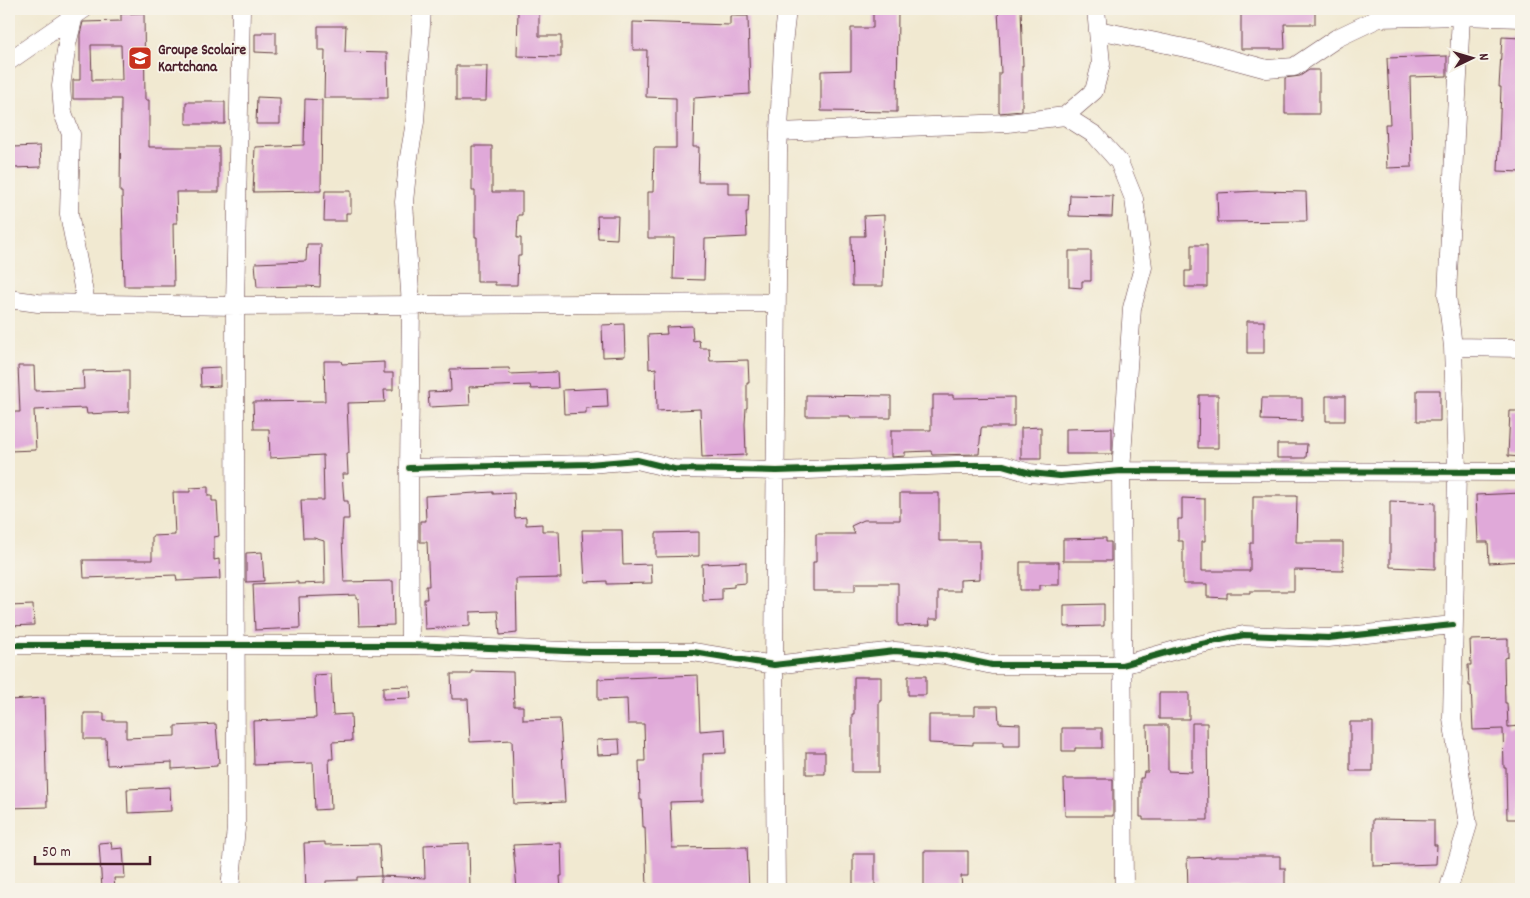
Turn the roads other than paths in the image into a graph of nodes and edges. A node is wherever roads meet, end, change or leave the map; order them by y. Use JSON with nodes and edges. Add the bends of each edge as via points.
{"nodes":[{"id":1,"x":241,"y":9,"type":"edge"},
{"id":2,"x":422,"y":9,"type":"edge"},
{"id":3,"x":787,"y":9,"type":"edge"},
{"id":4,"x":1096,"y":9,"type":"edge"},
{"id":5,"x":79,"y":12,"type":"edge"},
{"id":6,"x":1461,"y":16,"type":"junction"},
{"id":7,"x":1521,"y":18,"type":"edge"},
{"id":8,"x":1098,"y":30,"type":"junction"},
{"id":9,"x":9,"y":61,"type":"edge"},
{"id":10,"x":1065,"y":116,"type":"junction"},
{"id":11,"x":779,"y":132,"type":"junction"},
{"id":12,"x":9,"y":299,"type":"edge"},
{"id":13,"x":86,"y":303,"type":"junction"},
{"id":14,"x":776,"y":303,"type":"junction"},
{"id":15,"x":235,"y":306,"type":"junction"},
{"id":16,"x":411,"y":306,"type":"junction"},
{"id":17,"x":1453,"y":347,"type":"junction"},
{"id":18,"x":1521,"y":348,"type":"edge"},
{"id":19,"x":409,"y":468,"type":"junction"},
{"id":20,"x":776,"y":471,"type":"junction"},
{"id":21,"x":1121,"y":471,"type":"junction"},
{"id":22,"x":1456,"y":471,"type":"junction"},
{"id":23,"x":1521,"y":472,"type":"edge"},
{"id":24,"x":1453,"y":625,"type":"junction"},
{"id":25,"x":9,"y":645,"type":"edge"},
{"id":26,"x":236,"y":645,"type":"junction"},
{"id":27,"x":410,"y":645,"type":"junction"},
{"id":28,"x":1122,"y":664,"type":"junction"},
{"id":29,"x":774,"y":665,"type":"junction"},
{"id":30,"x":230,"y":889,"type":"edge"},
{"id":31,"x":776,"y":889,"type":"edge"},
{"id":32,"x":1124,"y":889,"type":"edge"},
{"id":33,"x":1450,"y":889,"type":"edge"}],
"edges":[{"from":1,"to":15,"type":"street"},
{"from":2,"to":16,"type":"street","via":[[415,122],[404,202]]},
{"from":3,"to":11,"type":"street"},
{"from":4,"to":8,"type":"street"},
{"from":5,"to":9,"type":"street"},
{"from":5,"to":13,"type":"street","via":[[67,44],[61,86],[63,113],[71,134],[69,214]]},
{"from":6,"to":7,"type":"street"},
{"from":6,"to":8,"type":"street","via":[[1380,18],[1337,38],[1294,67],[1267,69]]},
{"from":6,"to":17,"type":"street","via":[[1446,295]]},
{"from":8,"to":10,"type":"street","via":[[1102,64],[1094,91]]},
{"from":10,"to":11,"type":"street","via":[[1008,123]]},
{"from":10,"to":21,"type":"street","via":[[1095,136],[1119,162],[1134,199],[1143,267],[1132,308]]},
{"from":11,"to":14,"type":"street"},
{"from":12,"to":13,"type":"street"},
{"from":13,"to":15,"type":"street"},
{"from":14,"to":16,"type":"street"},
{"from":14,"to":20,"type":"street"},
{"from":15,"to":16,"type":"street"},
{"from":15,"to":26,"type":"street"},
{"from":16,"to":19,"type":"street"},
{"from":17,"to":18,"type":"street"},
{"from":17,"to":22,"type":"street"},
{"from":19,"to":20,"type":"street","via":[[637,460],[674,469]]},
{"from":19,"to":27,"type":"street"},
{"from":20,"to":21,"type":"street","via":[[1003,465],[1030,473],[1060,476]]},
{"from":20,"to":29,"type":"street"},
{"from":21,"to":22,"type":"street"},
{"from":21,"to":28,"type":"street"},
{"from":22,"to":23,"type":"street"},
{"from":22,"to":24,"type":"street"},
{"from":24,"to":28,"type":"street","via":[[1328,638],[1244,635]]},
{"from":24,"to":33,"type":"street","via":[[1452,718],[1468,826]]},
{"from":25,"to":26,"type":"street"},
{"from":26,"to":27,"type":"street"},
{"from":26,"to":30,"type":"street","via":[[236,828]]},
{"from":27,"to":29,"type":"street","via":[[590,652],[693,652]]},
{"from":28,"to":29,"type":"street","via":[[992,665],[945,655],[895,651]]},
{"from":28,"to":32,"type":"street"},
{"from":29,"to":31,"type":"street"}]}
